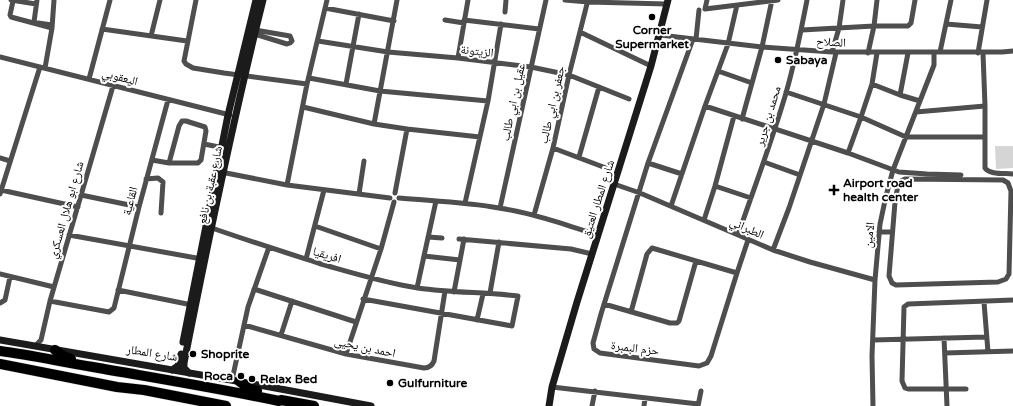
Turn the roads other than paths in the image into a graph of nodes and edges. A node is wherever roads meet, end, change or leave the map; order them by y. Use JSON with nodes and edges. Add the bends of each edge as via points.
{"nodes":[{"id":1,"x":12,"y":0,"type":"edge"},
{"id":2,"x":54,"y":0,"type":"edge"},
{"id":3,"x":110,"y":0,"type":"edge"},
{"id":4,"x":160,"y":0,"type":"edge"},
{"id":5,"x":196,"y":0,"type":"edge"},
{"id":6,"x":256,"y":0,"type":"edge"},
{"id":7,"x":263,"y":0,"type":"edge"},
{"id":8,"x":327,"y":0,"type":"edge"},
{"id":9,"x":398,"y":0,"type":"edge"},
{"id":10,"x":468,"y":0,"type":"edge"},
{"id":11,"x":506,"y":0,"type":"edge"},
{"id":12,"x":546,"y":0,"type":"edge"},
{"id":13,"x":565,"y":0,"type":"edge"},
{"id":14,"x":707,"y":0,"type":"edge"},
{"id":15,"x":774,"y":0,"type":"edge"},
{"id":16,"x":807,"y":0,"type":"edge"},
{"id":17,"x":843,"y":0,"type":"edge"},
{"id":18,"x":877,"y":0,"type":"edge"},
{"id":19,"x":915,"y":0,"type":"edge"},
{"id":20,"x":951,"y":0,"type":"edge"},
{"id":21,"x":987,"y":0,"type":"edge"},
{"id":22,"x":588,"y":1,"type":"edge"},
{"id":23,"x":36,"y":2,"type":"edge"},
{"id":24,"x":667,"y":2,"type":"edge"},
{"id":25,"x":740,"y":3,"type":"edge"},
{"id":26,"x":325,"y":8,"type":"junction"},
{"id":27,"x":699,"y":10,"type":"dead end"},
{"id":28,"x":505,"y":12,"type":"dead end"},
{"id":29,"x":359,"y":14,"type":"junction"},
{"id":30,"x":445,"y":20,"type":"dead end"},
{"id":31,"x":394,"y":21,"type":"junction"},
{"id":32,"x":464,"y":22,"type":"junction"},
{"id":33,"x":36,"y":23,"type":"junction"},
{"id":34,"x":501,"y":24,"type":"junction"},
{"id":35,"x":946,"y":24,"type":"junction"},
{"id":36,"x":52,"y":26,"type":"junction"},
{"id":37,"x":874,"y":26,"type":"junction"},
{"id":38,"x":982,"y":27,"type":"junction"},
{"id":39,"x":839,"y":28,"type":"junction"},
{"id":40,"x":102,"y":29,"type":"junction"},
{"id":41,"x":539,"y":29,"type":"junction"},
{"id":42,"x":802,"y":30,"type":"junction"},
{"id":43,"x":255,"y":32,"type":"junction"},
{"id":44,"x":580,"y":32,"type":"junction"},
{"id":45,"x":660,"y":35,"type":"junction"},
{"id":46,"x":151,"y":36,"type":"junction"},
{"id":47,"x":694,"y":39,"type":"junction"},
{"id":48,"x":187,"y":41,"type":"junction"},
{"id":49,"x":318,"y":41,"type":"junction"},
{"id":50,"x":728,"y":44,"type":"junction"},
{"id":51,"x":353,"y":47,"type":"junction"},
{"id":52,"x":762,"y":47,"type":"junction"},
{"id":53,"x":798,"y":50,"type":"junction"},
{"id":54,"x":1013,"y":51,"type":"edge"},
{"id":55,"x":388,"y":52,"type":"junction"},
{"id":56,"x":834,"y":52,"type":"junction"},
{"id":57,"x":937,"y":52,"type":"junction"},
{"id":58,"x":1002,"y":52,"type":"junction"},
{"id":59,"x":868,"y":53,"type":"junction"},
{"id":60,"x":877,"y":53,"type":"junction"},
{"id":61,"x":908,"y":53,"type":"junction"},
{"id":62,"x":980,"y":53,"type":"junction"},
{"id":63,"x":1013,"y":54,"type":"edge"},
{"id":64,"x":0,"y":57,"type":"edge"},
{"id":65,"x":458,"y":58,"type":"junction"},
{"id":66,"x":494,"y":62,"type":"junction"},
{"id":67,"x":651,"y":66,"type":"junction"},
{"id":68,"x":531,"y":67,"type":"junction"},
{"id":69,"x":43,"y":68,"type":"junction"},
{"id":70,"x":718,"y":71,"type":"junction"},
{"id":71,"x":569,"y":75,"type":"junction"},
{"id":72,"x":241,"y":76,"type":"junction"},
{"id":73,"x":309,"y":78,"type":"junction"},
{"id":74,"x":89,"y":79,"type":"junction"},
{"id":75,"x":752,"y":83,"type":"junction"},
{"id":76,"x":307,"y":84,"type":"junction"},
{"id":77,"x":346,"y":84,"type":"junction"},
{"id":78,"x":872,"y":84,"type":"junction"},
{"id":79,"x":113,"y":86,"type":"junction"},
{"id":80,"x":599,"y":87,"type":"junction"},
{"id":81,"x":380,"y":91,"type":"junction"},
{"id":82,"x":786,"y":92,"type":"junction"},
{"id":83,"x":900,"y":95,"type":"junction"},
{"id":84,"x":629,"y":99,"type":"dead end"},
{"id":85,"x":168,"y":100,"type":"junction"},
{"id":86,"x":488,"y":101,"type":"junction"},
{"id":87,"x":920,"y":101,"type":"junction"},
{"id":88,"x":824,"y":104,"type":"junction"},
{"id":89,"x":705,"y":106,"type":"junction"},
{"id":90,"x":985,"y":106,"type":"junction"},
{"id":91,"x":303,"y":107,"type":"junction"},
{"id":92,"x":916,"y":112,"type":"junction"},
{"id":93,"x":231,"y":116,"type":"junction"},
{"id":94,"x":734,"y":116,"type":"junction"},
{"id":95,"x":861,"y":117,"type":"junction"},
{"id":96,"x":742,"y":119,"type":"junction"},
{"id":97,"x":374,"y":124,"type":"junction"},
{"id":98,"x":407,"y":129,"type":"junction"},
{"id":99,"x":774,"y":130,"type":"junction"},
{"id":100,"x":985,"y":136,"type":"junction"},
{"id":101,"x":480,"y":137,"type":"junction"},
{"id":102,"x":906,"y":137,"type":"junction"},
{"id":103,"x":812,"y":142,"type":"junction"},
{"id":104,"x":204,"y":144,"type":"junction"},
{"id":105,"x":225,"y":148,"type":"junction"},
{"id":106,"x":553,"y":148,"type":"junction"},
{"id":107,"x":848,"y":153,"type":"junction"},
{"id":108,"x":579,"y":157,"type":"junction"},
{"id":109,"x":0,"y":158,"type":"edge"},
{"id":110,"x":152,"y":160,"type":"junction"},
{"id":111,"x":10,"y":161,"type":"junction"},
{"id":112,"x":364,"y":161,"type":"dead end"},
{"id":113,"x":764,"y":162,"type":"junction"},
{"id":114,"x":169,"y":163,"type":"junction"},
{"id":115,"x":648,"y":163,"type":"junction"},
{"id":116,"x":606,"y":168,"type":"dead end"},
{"id":117,"x":893,"y":170,"type":"junction"},
{"id":118,"x":220,"y":172,"type":"junction"},
{"id":119,"x":682,"y":174,"type":"junction"},
{"id":120,"x":1013,"y":174,"type":"edge"},
{"id":121,"x":800,"y":175,"type":"junction"},
{"id":122,"x":962,"y":175,"type":"dead end"},
{"id":123,"x":146,"y":179,"type":"junction"},
{"id":124,"x":614,"y":184,"type":"junction"},
{"id":125,"x":287,"y":185,"type":"junction"},
{"id":126,"x":715,"y":186,"type":"junction"},
{"id":127,"x":324,"y":190,"type":"junction"},
{"id":128,"x":1,"y":192,"type":"edge"},
{"id":129,"x":640,"y":193,"type":"junction"},
{"id":130,"x":359,"y":194,"type":"junction"},
{"id":131,"x":1012,"y":194,"type":"edge"},
{"id":132,"x":81,"y":195,"type":"junction"},
{"id":133,"x":397,"y":196,"type":"junction"},
{"id":134,"x":390,"y":198,"type":"junction"},
{"id":135,"x":751,"y":198,"type":"junction"},
{"id":136,"x":436,"y":201,"type":"junction"},
{"id":137,"x":394,"y":202,"type":"junction"},
{"id":138,"x":465,"y":203,"type":"junction"},
{"id":139,"x":78,"y":206,"type":"junction"},
{"id":140,"x":671,"y":206,"type":"junction"},
{"id":141,"x":139,"y":207,"type":"junction"},
{"id":142,"x":500,"y":208,"type":"junction"},
{"id":143,"x":160,"y":214,"type":"dead end"},
{"id":144,"x":534,"y":215,"type":"junction"},
{"id":145,"x":704,"y":220,"type":"junction"},
{"id":146,"x":315,"y":226,"type":"junction"},
{"id":147,"x":209,"y":227,"type":"junction"},
{"id":148,"x":880,"y":230,"type":"junction"},
{"id":149,"x":892,"y":230,"type":"junction"},
{"id":150,"x":738,"y":235,"type":"junction"},
{"id":151,"x":69,"y":236,"type":"junction"},
{"id":152,"x":597,"y":236,"type":"junction"},
{"id":153,"x":428,"y":237,"type":"junction"},
{"id":154,"x":442,"y":238,"type":"dead end"},
{"id":155,"x":748,"y":240,"type":"junction"},
{"id":156,"x":499,"y":242,"type":"junction"},
{"id":157,"x":128,"y":246,"type":"junction"},
{"id":158,"x":269,"y":247,"type":"junction"},
{"id":159,"x":381,"y":249,"type":"junction"},
{"id":160,"x":773,"y":250,"type":"junction"},
{"id":161,"x":592,"y":254,"type":"junction"},
{"id":162,"x":424,"y":256,"type":"junction"},
{"id":163,"x":202,"y":259,"type":"junction"},
{"id":164,"x":306,"y":259,"type":"junction"},
{"id":165,"x":460,"y":260,"type":"junction"},
{"id":166,"x":696,"y":261,"type":"junction"},
{"id":167,"x":1011,"y":272,"type":"edge"},
{"id":168,"x":736,"y":273,"type":"junction"},
{"id":169,"x":0,"y":274,"type":"edge"},
{"id":170,"x":10,"y":277,"type":"junction"},
{"id":171,"x":371,"y":278,"type":"junction"},
{"id":172,"x":875,"y":280,"type":"junction"},
{"id":173,"x":54,"y":287,"type":"junction"},
{"id":174,"x":254,"y":288,"type":"junction"},
{"id":175,"x":417,"y":288,"type":"junction"},
{"id":176,"x":118,"y":290,"type":"junction"},
{"id":177,"x":445,"y":291,"type":"junction"},
{"id":178,"x":454,"y":292,"type":"junction"},
{"id":179,"x":490,"y":293,"type":"junction"},
{"id":180,"x":483,"y":294,"type":"junction"},
{"id":181,"x":363,"y":299,"type":"junction"},
{"id":182,"x":1013,"y":300,"type":"edge"},
{"id":183,"x":50,"y":301,"type":"junction"},
{"id":184,"x":292,"y":301,"type":"junction"},
{"id":185,"x":984,"y":302,"type":"junction"},
{"id":186,"x":0,"y":303,"type":"edge"},
{"id":187,"x":604,"y":304,"type":"junction"},
{"id":188,"x":192,"y":305,"type":"junction"},
{"id":189,"x":631,"y":312,"type":"junction"},
{"id":190,"x":441,"y":314,"type":"junction"},
{"id":191,"x":477,"y":320,"type":"junction"},
{"id":192,"x":356,"y":322,"type":"junction"},
{"id":193,"x":244,"y":324,"type":"junction"},
{"id":194,"x":281,"y":336,"type":"junction"},
{"id":195,"x":986,"y":337,"type":"junction"},
{"id":196,"x":944,"y":338,"type":"junction"},
{"id":197,"x":0,"y":340,"type":"edge"},
{"id":198,"x":41,"y":340,"type":"junction"},
{"id":199,"x":873,"y":340,"type":"junction"},
{"id":200,"x":903,"y":340,"type":"junction"},
{"id":201,"x":35,"y":346,"type":"junction"},
{"id":202,"x":50,"y":349,"type":"junction"},
{"id":203,"x":0,"y":351,"type":"edge"},
{"id":204,"x":1013,"y":351,"type":"edge"},
{"id":205,"x":988,"y":352,"type":"junction"},
{"id":206,"x":945,"y":353,"type":"junction"},
{"id":207,"x":346,"y":354,"type":"junction"},
{"id":208,"x":0,"y":364,"type":"edge"},
{"id":209,"x":93,"y":367,"type":"junction"},
{"id":210,"x":172,"y":370,"type":"junction"},
{"id":211,"x":189,"y":373,"type":"junction"},
{"id":212,"x":235,"y":380,"type":"junction"},
{"id":213,"x":552,"y":387,"type":"junction"},
{"id":214,"x":946,"y":389,"type":"junction"},
{"id":215,"x":966,"y":389,"type":"dead end"},
{"id":216,"x":595,"y":391,"type":"junction"},
{"id":217,"x":700,"y":391,"type":"dead end"},
{"id":218,"x":646,"y":398,"type":"junction"},
{"id":219,"x":282,"y":400,"type":"junction"},
{"id":220,"x":549,"y":405,"type":"edge"},
{"id":221,"x":698,"y":405,"type":"edge"},
{"id":222,"x":226,"y":406,"type":"edge"},
{"id":223,"x":314,"y":406,"type":"edge"},
{"id":224,"x":371,"y":406,"type":"edge"},
{"id":225,"x":592,"y":406,"type":"edge"},
{"id":226,"x":644,"y":406,"type":"edge"},
{"id":227,"x":873,"y":406,"type":"edge"},
{"id":228,"x":947,"y":406,"type":"edge"}],
"edges":[{"from":1,"to":23,"type":"street"},
{"from":1,"to":33,"type":"street","via":[[11,17]]},
{"from":2,"to":36,"type":"street"},
{"from":3,"to":40,"type":"street"},
{"from":4,"to":46,"type":"street"},
{"from":5,"to":48,"type":"street"},
{"from":6,"to":72,"type":"street","name":"شارع عقبة بن نافع"},
{"from":7,"to":43,"type":"street","name":"شارع عقبة بن نافع"},
{"from":8,"to":26,"type":"street"},
{"from":9,"to":31,"type":"street"},
{"from":10,"to":32,"type":"street"},
{"from":11,"to":28,"type":"street"},
{"from":12,"to":41,"type":"street","name":"عقيل بن ابي طالب"},
{"from":13,"to":22,"type":"street"},
{"from":14,"to":25,"type":"street","via":[[705,9]]},
{"from":15,"to":25,"type":"street"},
{"from":15,"to":52,"type":"street"},
{"from":16,"to":42,"type":"street","name":"محمد بن جرير"},
{"from":17,"to":39,"type":"street"},
{"from":18,"to":37,"type":"street"},
{"from":19,"to":37,"type":"street","via":[[911,23],[908,26]]},
{"from":20,"to":35,"type":"street","name":"الامين"},
{"from":21,"to":38,"type":"street"},
{"from":22,"to":24,"type":"street"},
{"from":22,"to":44,"type":"street","name":"جعفر بن ابي طالب"},
{"from":23,"to":33,"type":"street"},
{"from":24,"to":45,"type":"street","name":"شارع المطار العتيق"},
{"from":25,"to":50,"type":"street"},
{"from":26,"to":29,"type":"street"},
{"from":26,"to":49,"type":"street"},
{"from":27,"to":47,"type":"street","name":"حزم البمبرة"},
{"from":29,"to":31,"type":"street"},
{"from":29,"to":51,"type":"street"},
{"from":30,"to":32,"type":"street"},
{"from":31,"to":55,"type":"street"},
{"from":32,"to":34,"type":"street"},
{"from":32,"to":65,"type":"street"},
{"from":33,"to":36,"type":"street"},
{"from":34,"to":41,"type":"street"},
{"from":34,"to":66,"type":"street"},
{"from":35,"to":38,"type":"street"},
{"from":35,"to":57,"type":"street","name":"الامين"},
{"from":36,"to":69,"type":"street"},
{"from":37,"to":39,"type":"street"},
{"from":37,"to":59,"type":"street"},
{"from":38,"to":62,"type":"street"},
{"from":39,"to":42,"type":"street"},
{"from":39,"to":56,"type":"street"},
{"from":40,"to":46,"type":"street"},
{"from":40,"to":74,"type":"street"},
{"from":41,"to":68,"type":"street","name":"عقيل بن ابي طالب"},
{"from":42,"to":53,"type":"street","name":"محمد بن جرير"},
{"from":43,"to":43,"type":"street","via":[[287,44],[292,41],[288,36]]},
{"from":43,"to":72,"type":"street","name":"شارع عقبة بن نافع"},
{"from":44,"to":67,"type":"street"},
{"from":44,"to":71,"type":"street","name":"جعفر بن ابي طالب"},
{"from":45,"to":47,"type":"street","name":"الصلاح"},
{"from":45,"to":67,"type":"street","name":"شارع المطار العتيق"},
{"from":46,"to":48,"type":"street"},
{"from":47,"to":50,"type":"street","name":"الصلاح"},
{"from":47,"to":115,"type":"street","name":"حزم البمبرة"},
{"from":48,"to":72,"type":"street","via":[[184,61],[189,66]]},
{"from":49,"to":51,"type":"street","name":"الزيتونة"},
{"from":49,"to":73,"type":"street"},
{"from":50,"to":52,"type":"street","name":"الصلاح"},
{"from":50,"to":70,"type":"street"},
{"from":51,"to":55,"type":"street","name":"الزيتونة"},
{"from":51,"to":77,"type":"street"},
{"from":52,"to":53,"type":"street","name":"الصلاح"},
{"from":52,"to":75,"type":"street"},
{"from":53,"to":56,"type":"street","name":"الصلاح"},
{"from":53,"to":82,"type":"street","name":"محمد بن جرير"},
{"from":54,"to":58,"type":"street","name":"الصلاح"},
{"from":55,"to":65,"type":"street","name":"الزيتونة"},
{"from":55,"to":81,"type":"street"},
{"from":56,"to":59,"type":"street","name":"الصلاح"},
{"from":56,"to":88,"type":"street"},
{"from":57,"to":61,"type":"street","name":"الصلاح"},
{"from":57,"to":62,"type":"street","name":"الصلاح"},
{"from":57,"to":87,"type":"street","name":"الامين"},
{"from":58,"to":62,"type":"street","name":"الصلاح"},
{"from":58,"to":63,"type":"street","name":"الصلاح"},
{"from":59,"to":60,"type":"street","name":"الصلاح"},
{"from":60,"to":61,"type":"street","name":"الصلاح"},
{"from":60,"to":78,"type":"street"},
{"from":61,"to":83,"type":"street"},
{"from":62,"to":90,"type":"street"},
{"from":64,"to":69,"type":"street","name":"اليعقوبي"},
{"from":65,"to":66,"type":"street","name":"الزيتونة"},
{"from":66,"to":68,"type":"street","name":"الزيتونة"},
{"from":66,"to":86,"type":"street"},
{"from":67,"to":124,"type":"street","name":"شارع المطار العتيق"},
{"from":68,"to":71,"type":"street","name":"الزيتونة"},
{"from":68,"to":142,"type":"street","name":"عقيل بن ابي طالب"},
{"from":69,"to":74,"type":"street","name":"اليعقوبي"},
{"from":69,"to":111,"type":"street"},
{"from":70,"to":75,"type":"street"},
{"from":70,"to":89,"type":"street"},
{"from":71,"to":80,"type":"street","name":"الزيتونة"},
{"from":71,"to":106,"type":"street","name":"جعفر بن ابي طالب"},
{"from":72,"to":76,"type":"street"},
{"from":72,"to":93,"type":"street","name":"شارع عقبة بن نافع"},
{"from":73,"to":76,"type":"street"},
{"from":73,"to":77,"type":"street"},
{"from":74,"to":79,"type":"street","name":"اليعقوبي"},
{"from":75,"to":96,"type":"street"},
{"from":76,"to":91,"type":"street"},
{"from":77,"to":81,"type":"street"},
{"from":78,"to":83,"type":"street"},
{"from":78,"to":95,"type":"street"},
{"from":79,"to":85,"type":"street","name":"اليعقوبي"},
{"from":79,"to":132,"type":"street","name":"شارع ابو هلال العسكري"},
{"from":80,"to":84,"type":"street","name":"الزيتونة"},
{"from":80,"to":108,"type":"street"},
{"from":81,"to":86,"type":"street"},
{"from":81,"to":97,"type":"street"},
{"from":82,"to":88,"type":"street"},
{"from":82,"to":99,"type":"street","name":"محمد بن جرير"},
{"from":83,"to":87,"type":"street"},
{"from":85,"to":93,"type":"street","name":"اليعقوبي"},
{"from":85,"to":110,"type":"street","name":"القاعية"},
{"from":86,"to":101,"type":"street"},
{"from":87,"to":92,"type":"street","name":"الامين"},
{"from":88,"to":95,"type":"street"},
{"from":88,"to":103,"type":"street"},
{"from":89,"to":94,"type":"street"},
{"from":89,"to":119,"type":"street"},
{"from":90,"to":92,"type":"street"},
{"from":90,"to":100,"type":"street"},
{"from":91,"to":97,"type":"street"},
{"from":91,"to":125,"type":"street"},
{"from":92,"to":102,"type":"street","name":"الامين"},
{"from":93,"to":105,"type":"street","name":"شارع عقبة بن نافع"},
{"from":94,"to":96,"type":"street"},
{"from":94,"to":126,"type":"street"},
{"from":95,"to":102,"type":"street"},
{"from":95,"to":107,"type":"street"},
{"from":96,"to":99,"type":"street"},
{"from":97,"to":98,"type":"street"},
{"from":98,"to":101,"type":"street"},
{"from":98,"to":133,"type":"street"},
{"from":99,"to":103,"type":"street"},
{"from":99,"to":113,"type":"street","name":"محمد بن جرير"},
{"from":100,"to":102,"type":"street"},
{"from":100,"to":120,"type":"street","via":[[984,168],[991,172]]},
{"from":101,"to":138,"type":"street"},
{"from":102,"to":117,"type":"street","name":"الامين"},
{"from":103,"to":107,"type":"street"},
{"from":103,"to":121,"type":"street"},
{"from":104,"to":105,"type":"street"},
{"from":104,"to":114,"type":"street","via":[[198,163]]},
{"from":104,"to":114,"type":"street","via":[[205,127],[182,121]]},
{"from":105,"to":118,"type":"street","name":"شارع عقبة بن نافع"},
{"from":106,"to":108,"type":"street"},
{"from":106,"to":144,"type":"street","name":"جعفر بن ابي طالب"},
{"from":107,"to":117,"type":"street"},
{"from":108,"to":116,"type":"street"},
{"from":109,"to":111,"type":"street"},
{"from":110,"to":114,"type":"street"},
{"from":110,"to":123,"type":"street","name":"القاعية"},
{"from":111,"to":128,"type":"street"},
{"from":112,"to":130,"type":"street"},
{"from":113,"to":121,"type":"street"},
{"from":113,"to":135,"type":"street","name":"محمد بن جرير"},
{"from":115,"to":119,"type":"street"},
{"from":115,"to":129,"type":"street","name":"حزم البمبرة"},
{"from":117,"to":122,"type":"street","via":[[908,174]]},
{"from":117,"to":148,"type":"street","name":"الامين"},
{"from":118,"to":125,"type":"street"},
{"from":118,"to":147,"type":"street","name":"شارع عقبة بن نافع"},
{"from":119,"to":140,"type":"street"},
{"from":121,"to":160,"type":"street"},
{"from":123,"to":141,"type":"street","name":"القاعية"},
{"from":123,"to":143,"type":"street","via":[[158,178],[163,182]]},
{"from":124,"to":129,"type":"street","name":"الطبراني"},
{"from":124,"to":152,"type":"street","name":"شارع المطار العتيق"},
{"from":125,"to":127,"type":"street"},
{"from":126,"to":135,"type":"street"},
{"from":126,"to":145,"type":"street"},
{"from":127,"to":130,"type":"street"},
{"from":127,"to":146,"type":"street"},
{"from":128,"to":139,"type":"street"},
{"from":129,"to":140,"type":"street","name":"الطبراني"},
{"from":129,"to":187,"type":"street","name":"حزم البمبرة"},
{"from":130,"to":134,"type":"street"},
{"from":131,"to":149,"type":"street","via":[[1010,185],[1003,180],[905,179],[899,183]]},
{"from":131,"to":167,"type":"street"},
{"from":132,"to":139,"type":"street","name":"شارع ابو هلال العسكري"},
{"from":132,"to":141,"type":"street"},
{"from":133,"to":134,"type":"street","via":[[393,193]]},
{"from":133,"to":136,"type":"street"},
{"from":133,"to":137,"type":"street"},
{"from":134,"to":137,"type":"street"},
{"from":135,"to":150,"type":"street","name":"محمد بن جرير"},
{"from":136,"to":138,"type":"street"},
{"from":136,"to":153,"type":"street"},
{"from":137,"to":159,"type":"street"},
{"from":138,"to":142,"type":"street"},
{"from":139,"to":151,"type":"street","name":"شارع ابو هلال العسكري"},
{"from":140,"to":145,"type":"street","name":"الطبراني"},
{"from":141,"to":157,"type":"street","name":"القاعية"},
{"from":142,"to":144,"type":"street"},
{"from":144,"to":152,"type":"street"},
{"from":145,"to":150,"type":"street","name":"الطبراني"},
{"from":146,"to":159,"type":"street"},
{"from":146,"to":164,"type":"street"},
{"from":147,"to":158,"type":"street","name":"افريقيا"},
{"from":147,"to":163,"type":"street","name":"شارع عقبة بن نافع"},
{"from":148,"to":149,"type":"street"},
{"from":148,"to":172,"type":"street","name":"الامين"},
{"from":149,"to":167,"type":"street","via":[[889,278],[894,284],[1001,282]]},
{"from":150,"to":155,"type":"street","name":"الطبراني"},
{"from":151,"to":157,"type":"street"},
{"from":151,"to":173,"type":"street","name":"شارع ابو هلال العسكري"},
{"from":152,"to":161,"type":"street","name":"شارع المطار العتيق"},
{"from":153,"to":154,"type":"street"},
{"from":153,"to":162,"type":"street"},
{"from":155,"to":160,"type":"street","name":"الطبراني"},
{"from":155,"to":168,"type":"street","name":"حزم البمبرة"},
{"from":156,"to":161,"type":"street","via":[[571,249]]},
{"from":156,"to":165,"type":"street","via":[[461,239]]},
{"from":156,"to":179,"type":"street"},
{"from":157,"to":163,"type":"street"},
{"from":157,"to":176,"type":"street","name":"القاعية"},
{"from":158,"to":164,"type":"street","name":"افريقيا"},
{"from":158,"to":174,"type":"street"},
{"from":159,"to":171,"type":"street"},
{"from":160,"to":172,"type":"street","name":"الطبراني"},
{"from":161,"to":213,"type":"street","name":"شارع المطار العتيق"},
{"from":162,"to":165,"type":"street"},
{"from":162,"to":175,"type":"street"},
{"from":163,"to":188,"type":"street","name":"شارع عقبة بن نافع"},
{"from":164,"to":171,"type":"street","name":"افريقيا"},
{"from":165,"to":178,"type":"street"},
{"from":166,"to":168,"type":"street"},
{"from":166,"to":189,"type":"street","via":[[677,323]]},
{"from":166,"to":189,"type":"street","via":[[656,248],[650,249]]},
{"from":168,"to":187,"type":"street","name":"حزم البمبرة","via":[[710,360],[703,366],[596,352],[593,343]]},
{"from":169,"to":170,"type":"street"},
{"from":170,"to":173,"type":"street"},
{"from":170,"to":186,"type":"street","via":[[5,300]]},
{"from":171,"to":175,"type":"street","name":"افريقيا"},
{"from":171,"to":181,"type":"street"},
{"from":172,"to":199,"type":"street","name":"الامين"},
{"from":173,"to":183,"type":"street","name":"شارع ابو هلال العسكري"},
{"from":174,"to":184,"type":"street"},
{"from":174,"to":193,"type":"street"},
{"from":175,"to":177,"type":"street","name":"افريقيا"},
{"from":176,"to":183,"type":"street","name":"القاعية","via":[[114,308],[109,312]]},
{"from":176,"to":188,"type":"street"},
{"from":177,"to":178,"type":"street","name":"افريقيا"},
{"from":177,"to":190,"type":"street"},
{"from":178,"to":180,"type":"street","name":"افريقيا"},
{"from":179,"to":180,"type":"street","name":"افريقيا"},
{"from":179,"to":191,"type":"street","name":"افريقيا","via":[[518,296],[512,326]]},
{"from":180,"to":191,"type":"street"},
{"from":181,"to":190,"type":"street"},
{"from":181,"to":192,"type":"street"},
{"from":182,"to":185,"type":"street"},
{"from":183,"to":198,"type":"street","name":"شارع ابو هلال العسكري"},
{"from":184,"to":192,"type":"street"},
{"from":184,"to":194,"type":"street"},
{"from":185,"to":195,"type":"street"},
{"from":185,"to":200,"type":"street","via":[[907,304],[903,309]]},
{"from":187,"to":189,"type":"street"},
{"from":188,"to":210,"type":"street","name":"شارع عقبة بن نافع","via":[[178,366]]},
{"from":188,"to":211,"type":"street","name":"شارع عقبة بن نافع","via":[[184,365]]},
{"from":190,"to":191,"type":"street"},
{"from":190,"to":207,"type":"street","name":"احمد بن يحيى","via":[[434,361],[428,368]]},
{"from":192,"to":207,"type":"street"},
{"from":193,"to":194,"type":"street","name":"احمد بن يحيى"},
{"from":193,"to":212,"type":"street"},
{"from":194,"to":207,"type":"street","name":"احمد بن يحيى"},
{"from":195,"to":196,"type":"street"},
{"from":195,"to":205,"type":"street"},
{"from":196,"to":200,"type":"street"},
{"from":196,"to":206,"type":"street"},
{"from":197,"to":201,"type":"street","name":"شارع المطار"},
{"from":198,"to":201,"type":"street"},
{"from":198,"to":202,"type":"street"},
{"from":199,"to":200,"type":"street"},
{"from":199,"to":227,"type":"street","name":"الامين"},
{"from":200,"to":214,"type":"street","via":[[902,381],[905,388]]},
{"from":201,"to":202,"type":"street","name":"شارع المطار"},
{"from":202,"to":209,"type":"highway"},
{"from":202,"to":210,"type":"street","name":"شارع المطار"},
{"from":203,"to":209,"type":"highway","name":"شارع المطار"},
{"from":204,"to":205,"type":"street"},
{"from":205,"to":206,"type":"street"},
{"from":206,"to":214,"type":"street"},
{"from":208,"to":222,"type":"highway"},
{"from":209,"to":219,"type":"highway","name":"شارع المطار"},
{"from":210,"to":211,"type":"street","name":"شارع المطار"},
{"from":211,"to":212,"type":"street","name":"شارع المطار"},
{"from":212,"to":219,"type":"highway","via":[[250,389]]},
{"from":212,"to":224,"type":"street","name":"شارع المطار"},
{"from":213,"to":216,"type":"street"},
{"from":213,"to":220,"type":"street","name":"شارع المطار العتيق"},
{"from":214,"to":215,"type":"street"},
{"from":214,"to":228,"type":"street"},
{"from":216,"to":218,"type":"street"},
{"from":216,"to":225,"type":"street"},
{"from":217,"to":221,"type":"street"},
{"from":218,"to":221,"type":"street"},
{"from":218,"to":226,"type":"street"},
{"from":219,"to":223,"type":"highway","name":"شارع المطار"}]}
